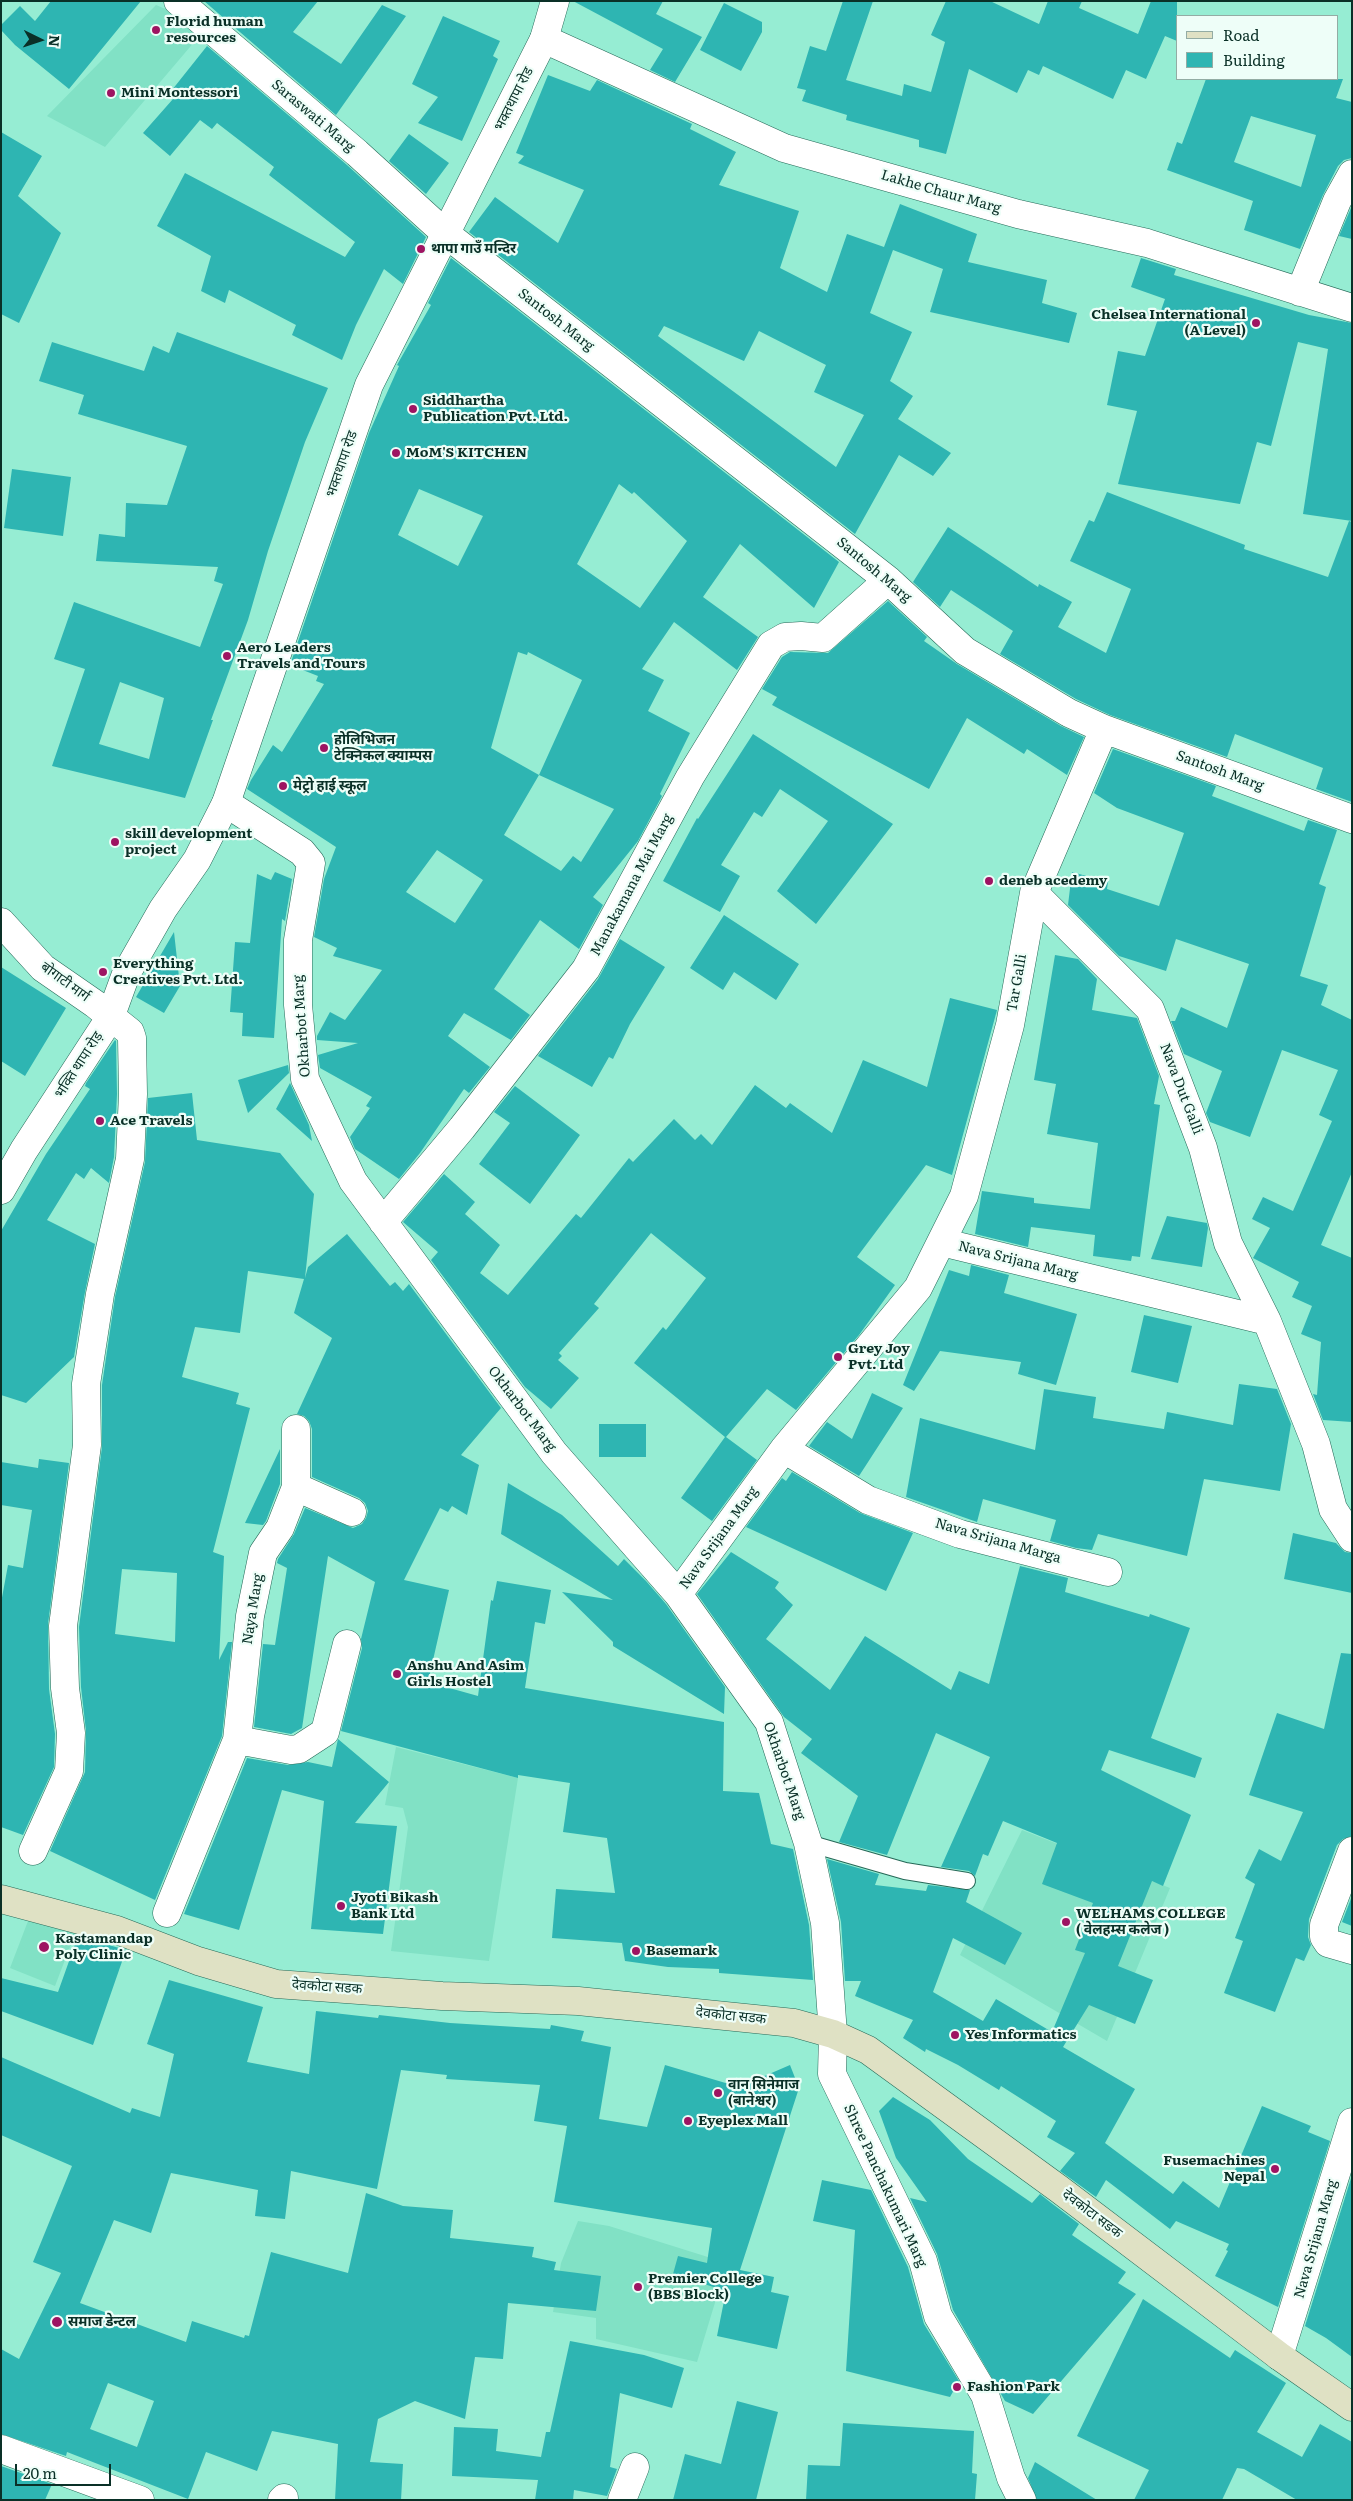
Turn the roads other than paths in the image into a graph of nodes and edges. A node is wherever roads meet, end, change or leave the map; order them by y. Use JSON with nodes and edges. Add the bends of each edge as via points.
{"nodes":[{"id":1,"x":178,"y":1,"type":"edge"},
{"id":2,"x":555,"y":1,"type":"edge"},
{"id":3,"x":544,"y":39,"type":"junction"},
{"id":4,"x":1352,"y":174,"type":"edge"},
{"id":5,"x":446,"y":234,"type":"junction"},
{"id":6,"x":1300,"y":292,"type":"junction"},
{"id":7,"x":1352,"y":308,"type":"edge"},
{"id":8,"x":888,"y":580,"type":"junction"},
{"id":9,"x":1104,"y":728,"type":"junction"},
{"id":10,"x":226,"y":802,"type":"junction"},
{"id":11,"x":1352,"y":819,"type":"edge"},
{"id":12,"x":1034,"y":893,"type":"junction"},
{"id":13,"x":1,"y":922,"type":"edge"},
{"id":14,"x":148,"y":935,"type":"joint"},
{"id":15,"x":110,"y":1018,"type":"junction"},
{"id":16,"x":1,"y":1190,"type":"edge"},
{"id":17,"x":384,"y":1222,"type":"junction"},
{"id":18,"x":941,"y":1242,"type":"junction"},
{"id":19,"x":1267,"y":1321,"type":"junction"},
{"id":20,"x":296,"y":1429,"type":"dead end"},
{"id":21,"x":784,"y":1450,"type":"junction"},
{"id":22,"x":296,"y":1487,"type":"junction"},
{"id":23,"x":352,"y":1512,"type":"dead end"},
{"id":24,"x":1352,"y":1538,"type":"edge"},
{"id":25,"x":1108,"y":1572,"type":"dead end"},
{"id":26,"x":678,"y":1594,"type":"junction"},
{"id":27,"x":347,"y":1644,"type":"dead end"},
{"id":28,"x":237,"y":1740,"type":"junction"},
{"id":29,"x":808,"y":1843,"type":"junction"},
{"id":30,"x":33,"y":1850,"type":"dead end"},
{"id":31,"x":1352,"y":1851,"type":"edge"},
{"id":32,"x":968,"y":1881,"type":"dead end"},
{"id":33,"x":1,"y":1899,"type":"edge"},
{"id":34,"x":167,"y":1913,"type":"dead end"},
{"id":35,"x":1352,"y":1950,"type":"edge"},
{"id":36,"x":833,"y":2034,"type":"junction"},
{"id":37,"x":1352,"y":2122,"type":"edge"},
{"id":38,"x":1279,"y":2356,"type":"junction"},
{"id":39,"x":1352,"y":2407,"type":"edge"},
{"id":40,"x":1,"y":2449,"type":"edge"},
{"id":41,"x":635,"y":2467,"type":"dead end"},
{"id":42,"x":140,"y":2500,"type":"edge"},
{"id":43,"x":622,"y":2500,"type":"edge"},
{"id":44,"x":1022,"y":2500,"type":"edge"}],
"edges":[{"from":1,"to":5,"type":"street","name":"Saraswati Marg","via":[[357,153]]},
{"from":2,"to":3,"type":"street","name":"भक्तथापा रोड"},
{"from":3,"to":5,"type":"street","name":"भक्तथापा रोड"},
{"from":3,"to":6,"type":"street","name":"Lakhe Chaur Marg","via":[[784,148],[1018,214],[1147,243]]},
{"from":4,"to":6,"type":"street"},
{"from":5,"to":8,"type":"street","name":"Santosh Marg"},
{"from":5,"to":10,"type":"street","name":"भक्तथापा रोड","via":[[369,385]]},
{"from":6,"to":7,"type":"street","name":"Lakhe Chaur Marg"},
{"from":8,"to":9,"type":"street","name":"Santosh Marg","via":[[966,651],[1069,713]]},
{"from":8,"to":17,"type":"street","name":"Manakamana Mai Marg","via":[[825,637],[785,637],[771,645],[690,778],[586,969]]},
{"from":9,"to":11,"type":"street","name":"Santosh Marg"},
{"from":9,"to":12,"type":"street","name":"Tar Galli"},
{"from":10,"to":14,"type":"street","name":"भक्तथापा रोड","via":[[198,860]]},
{"from":10,"to":17,"type":"street","name":"Okharbot Marg","via":[[302,852],[311,863],[298,940],[298,1005],[305,1079],[353,1181]]},
{"from":12,"to":18,"type":"street","name":"Tar Galli","via":[[1010,1026],[964,1196]]},
{"from":12,"to":19,"type":"street","name":"Nava Dut Galli","via":[[1150,1009],[1203,1148],[1228,1243]]},
{"from":13,"to":15,"type":"street","name":"बोगाटी मार्ग","via":[[43,968]]},
{"from":14,"to":15,"type":"street","name":"भक्ति थापा रोड़","via":[[126,974]]},
{"from":15,"to":16,"type":"street","name":"भक्ति थापा रोड़"},
{"from":15,"to":30,"type":"street","name":"बोगाटी मार्ग","via":[[130,1032],[132,1038],[130,1159],[100,1294],[86,1384],[87,1445],[63,1626],[65,1688],[71,1732],[69,1771]]},
{"from":17,"to":26,"type":"street","name":"Okharbot Marg","via":[[554,1453]]},
{"from":18,"to":19,"type":"street","name":"Nava Srijana Marg"},
{"from":18,"to":21,"type":"street","name":"Nava Srijana Marg","via":[[918,1288]]},
{"from":19,"to":24,"type":"street","via":[[1316,1444],[1333,1509]]},
{"from":20,"to":22,"type":"street","name":"Naya Marg"},
{"from":21,"to":25,"type":"street","name":"Nava Srijana Marga","via":[[868,1500],[960,1534]]},
{"from":21,"to":26,"type":"street","name":"Nava Srijana Marg"},
{"from":22,"to":23,"type":"street"},
{"from":22,"to":28,"type":"street","name":"Naya Marg","via":[[280,1528],[263,1553],[250,1616]]},
{"from":26,"to":29,"type":"street","name":"Okharbot Marg","via":[[770,1722]]},
{"from":27,"to":28,"type":"street","via":[[325,1732],[290,1750]]},
{"from":28,"to":34,"type":"street","name":"Naya Marg"},
{"from":29,"to":32,"type":"lane","via":[[905,1871]]},
{"from":29,"to":36,"type":"street","name":"Okharbot Marg","via":[[825,1924]]},
{"from":31,"to":35,"type":"street","via":[[1324,1925],[1324,1937],[1328,1942]]},
{"from":33,"to":36,"type":"main road","name":"देवकोटा सडक","via":[[117,1930],[198,1961],[276,1984],[442,1996],[578,2001],[794,2023]]},
{"from":36,"to":38,"type":"main road","name":"देवकोटा सडक","via":[[868,2050],[1059,2189]]},
{"from":36,"to":44,"type":"street","name":"Shree Panchakumari Marg","via":[[832,2074],[923,2261],[938,2316],[985,2395],[1011,2478]]},
{"from":37,"to":38,"type":"street","name":"Nava Srijana Marg"},
{"from":38,"to":39,"type":"main road","name":"देवकोटा सडक"},
{"from":40,"to":42,"type":"street"},
{"from":41,"to":43,"type":"street"}]}
